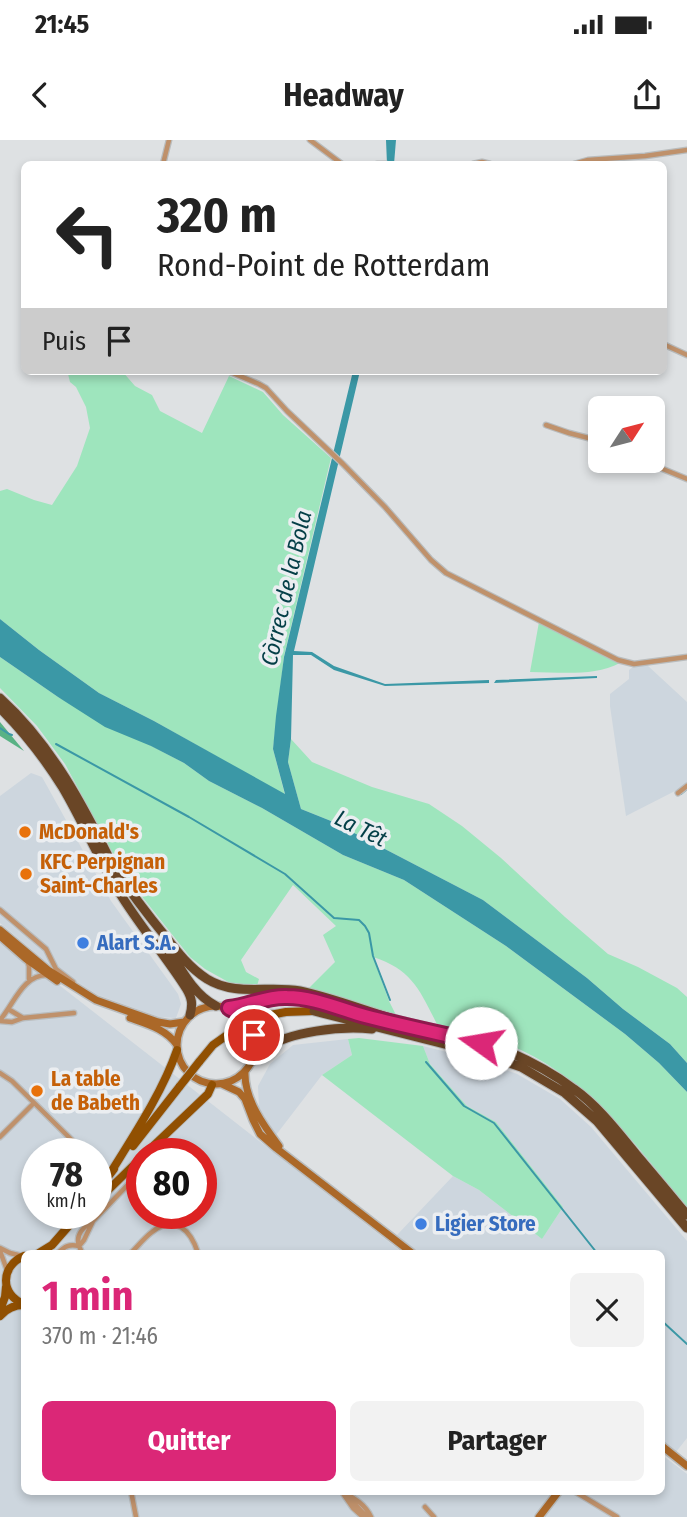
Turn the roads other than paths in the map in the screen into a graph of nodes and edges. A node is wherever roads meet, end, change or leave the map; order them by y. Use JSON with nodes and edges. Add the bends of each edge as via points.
{"nodes":[{"id":1,"x":169,"y":140,"type":"edge"},
{"id":2,"x":310,"y":140,"type":"edge"},
{"id":3,"x":687,"y":150,"type":"edge"},
{"id":4,"x":164,"y":161,"type":"edge"},
{"id":5,"x":338,"y":161,"type":"edge"},
{"id":6,"x":584,"y":161,"type":"edge"},
{"id":7,"x":667,"y":346,"type":"edge"},
{"id":8,"x":687,"y":355,"type":"edge"},
{"id":9,"x":238,"y":375,"type":"edge"},
{"id":10,"x":546,"y":425,"type":"dead end"},
{"id":11,"x":588,"y":438,"type":"edge"},
{"id":12,"x":665,"y":470,"type":"edge"},
{"id":13,"x":687,"y":479,"type":"edge"},
{"id":14,"x":687,"y":657,"type":"edge"},
{"id":15,"x":0,"y":698,"type":"edge"},
{"id":16,"x":0,"y":708,"type":"edge"},
{"id":17,"x":687,"y":786,"type":"edge"},
{"id":18,"x":678,"y":793,"type":"dead end"},
{"id":19,"x":112,"y":865,"type":"junction"},
{"id":20,"x":0,"y":910,"type":"edge"},
{"id":21,"x":0,"y":930,"type":"edge"},
{"id":22,"x":0,"y":936,"type":"edge"},
{"id":23,"x":46,"y":949,"type":"junction"},
{"id":24,"x":26,"y":959,"type":"junction"},
{"id":25,"x":37,"y":961,"type":"junction"},
{"id":26,"x":172,"y":961,"type":"junction"},
{"id":27,"x":48,"y":975,"type":"junction"},
{"id":28,"x":29,"y":979,"type":"junction"},
{"id":29,"x":96,"y":1000,"type":"junction"},
{"id":30,"x":216,"y":1006,"type":"junction"},
{"id":31,"x":229,"y":1008,"type":"junction"},
{"id":32,"x":8,"y":1009,"type":"junction"},
{"id":33,"x":314,"y":1011,"type":"junction"},
{"id":34,"x":74,"y":1013,"type":"dead end"},
{"id":35,"x":23,"y":1018,"type":"junction"},
{"id":36,"x":187,"y":1018,"type":"junction"},
{"id":37,"x":0,"y":1021,"type":"edge"},
{"id":38,"x":177,"y":1048,"type":"junction"},
{"id":39,"x":500,"y":1048,"type":"junction"},
{"id":40,"x":465,"y":1049,"type":"junction"},
{"id":41,"x":252,"y":1060,"type":"junction"},
{"id":42,"x":534,"y":1064,"type":"junction"},
{"id":43,"x":245,"y":1072,"type":"junction"},
{"id":44,"x":0,"y":1073,"type":"edge"},
{"id":45,"x":212,"y":1084,"type":"junction"},
{"id":46,"x":222,"y":1084,"type":"junction"},
{"id":47,"x":34,"y":1103,"type":"junction"},
{"id":48,"x":0,"y":1137,"type":"edge"},
{"id":49,"x":70,"y":1138,"type":"edge"},
{"id":50,"x":162,"y":1138,"type":"edge"},
{"id":51,"x":288,"y":1157,"type":"junction"},
{"id":52,"x":112,"y":1170,"type":"edge"},
{"id":53,"x":112,"y":1171,"type":"edge"},
{"id":54,"x":126,"y":1173,"type":"edge"},
{"id":55,"x":112,"y":1186,"type":"edge"},
{"id":56,"x":126,"y":1187,"type":"edge"},
{"id":57,"x":687,"y":1215,"type":"edge"},
{"id":58,"x":687,"y":1228,"type":"edge"},
{"id":59,"x":68,"y":1229,"type":"edge"},
{"id":60,"x":64,"y":1233,"type":"junction"},
{"id":61,"x":79,"y":1246,"type":"junction"},
{"id":62,"x":0,"y":1250,"type":"edge"},
{"id":63,"x":44,"y":1250,"type":"edge"},
{"id":64,"x":56,"y":1250,"type":"edge"},
{"id":65,"x":60,"y":1250,"type":"edge"},
{"id":66,"x":81,"y":1250,"type":"edge"},
{"id":67,"x":134,"y":1250,"type":"edge"},
{"id":68,"x":197,"y":1250,"type":"edge"},
{"id":69,"x":408,"y":1250,"type":"edge"},
{"id":70,"x":21,"y":1255,"type":"edge"},
{"id":71,"x":21,"y":1257,"type":"edge"},
{"id":72,"x":7,"y":1271,"type":"junction"},
{"id":73,"x":6,"y":1286,"type":"junction"},
{"id":74,"x":21,"y":1303,"type":"edge"},
{"id":75,"x":21,"y":1305,"type":"edge"},
{"id":76,"x":0,"y":1310,"type":"edge"},
{"id":77,"x":0,"y":1316,"type":"edge"},
{"id":78,"x":665,"y":1450,"type":"edge"},
{"id":79,"x":687,"y":1466,"type":"edge"},
{"id":80,"x":132,"y":1495,"type":"edge"},
{"id":81,"x":344,"y":1495,"type":"edge"},
{"id":82,"x":345,"y":1495,"type":"edge"},
{"id":83,"x":349,"y":1495,"type":"edge"},
{"id":84,"x":556,"y":1495,"type":"edge"},
{"id":85,"x":581,"y":1495,"type":"edge"},
{"id":86,"x":425,"y":1507,"type":"dead end"},
{"id":87,"x":136,"y":1517,"type":"edge"},
{"id":88,"x":367,"y":1517,"type":"edge"},
{"id":89,"x":434,"y":1517,"type":"edge"},
{"id":90,"x":539,"y":1517,"type":"edge"},
{"id":91,"x":617,"y":1517,"type":"edge"}],
"edges":[{"from":1,"to":4,"type":"street"},
{"from":2,"to":5,"type":"street"},
{"from":3,"to":6,"type":"street"},
{"from":7,"to":8,"type":"street"},
{"from":9,"to":14,"type":"street","via":[[266,388],[446,573],[618,660],[634,664]]},
{"from":10,"to":11,"type":"street"},
{"from":12,"to":13,"type":"street"},
{"from":15,"to":19,"type":"highway","via":[[60,768]]},
{"from":16,"to":26,"type":"highway","via":[[47,764],[120,895]]},
{"from":17,"to":18,"type":"street"},
{"from":19,"to":26,"type":"highway"},
{"from":19,"to":39,"type":"highway","via":[[183,958],[209,980],[243,990],[296,990]]},
{"from":20,"to":23,"type":"street"},
{"from":21,"to":25,"type":"main road"},
{"from":22,"to":24,"type":"main road"},
{"from":23,"to":25,"type":"street","via":[[44,958]]},
{"from":23,"to":29,"type":"street","via":[[56,969]]},
{"from":24,"to":27,"type":"main road"},
{"from":24,"to":28,"type":"street"},
{"from":25,"to":29,"type":"main road"},
{"from":26,"to":30,"type":"highway","via":[[197,992]]},
{"from":26,"to":36,"type":"highway","via":[[192,999]]},
{"from":27,"to":28,"type":"street"},
{"from":27,"to":38,"type":"main road","via":[[82,998],[166,1033]]},
{"from":28,"to":32,"type":"street"},
{"from":29,"to":36,"type":"main road","via":[[158,1022],[170,1024]]},
{"from":30,"to":31,"type":"main road"},
{"from":30,"to":36,"type":"main road"},
{"from":31,"to":39,"type":"highway","via":[[268,998],[303,998]]},
{"from":31,"to":41,"type":"main road","via":[[241,1014],[252,1029]]},
{"from":32,"to":35,"type":"street"},
{"from":32,"to":37,"type":"street"},
{"from":33,"to":40,"type":"highway"},
{"from":33,"to":42,"type":"highway","via":[[445,1037]]},
{"from":33,"to":53,"type":"main road","bridge":true,"via":[[259,1017],[213,1045]]},
{"from":34,"to":35,"type":"street"},
{"from":35,"to":37,"type":"street"},
{"from":36,"to":38,"type":"main road","via":[[178,1032]]},
{"from":38,"to":45,"type":"main road","via":[[186,1071]]},
{"from":38,"to":52,"type":"main road"},
{"from":39,"to":42,"type":"highway"},
{"from":40,"to":41,"type":"highway","via":[[346,1028],[278,1042]]},
{"from":40,"to":58,"type":"highway","via":[[521,1067],[573,1099]]},
{"from":41,"to":43,"type":"main road"},
{"from":42,"to":57,"type":"highway","via":[[595,1108]]},
{"from":43,"to":46,"type":"main road"},
{"from":43,"to":51,"type":"main road","via":[[252,1102]]},
{"from":44,"to":47,"type":"street"},
{"from":45,"to":46,"type":"main road"},
{"from":45,"to":50,"type":"main road","via":[[208,1094]]},
{"from":46,"to":51,"type":"main road","via":[[239,1092],[260,1134]]},
{"from":47,"to":48,"type":"street"},
{"from":47,"to":49,"type":"street"},
{"from":51,"to":69,"type":"main road"},
{"from":54,"to":55,"type":"main road"},
{"from":56,"to":61,"type":"street","via":[[93,1221]]},
{"from":59,"to":60,"type":"main road"},
{"from":60,"to":63,"type":"main road"},
{"from":60,"to":64,"type":"main road"},
{"from":61,"to":65,"type":"street"},
{"from":61,"to":66,"type":"street"},
{"from":62,"to":70,"type":"street"},
{"from":62,"to":72,"type":"street"},
{"from":67,"to":68,"type":"street","via":[[160,1227],[176,1224],[191,1235]]},
{"from":71,"to":72,"type":"main road"},
{"from":72,"to":73,"type":"main road"},
{"from":73,"to":74,"type":"main road"},
{"from":73,"to":76,"type":"main road"},
{"from":75,"to":77,"type":"main road"},
{"from":78,"to":79,"type":"main road"},
{"from":80,"to":87,"type":"street"},
{"from":81,"to":88,"type":"street"},
{"from":82,"to":88,"type":"street"},
{"from":83,"to":88,"type":"street","via":[[367,1508]]},
{"from":84,"to":90,"type":"main road"},
{"from":85,"to":91,"type":"street"},
{"from":86,"to":89,"type":"street"}]}
